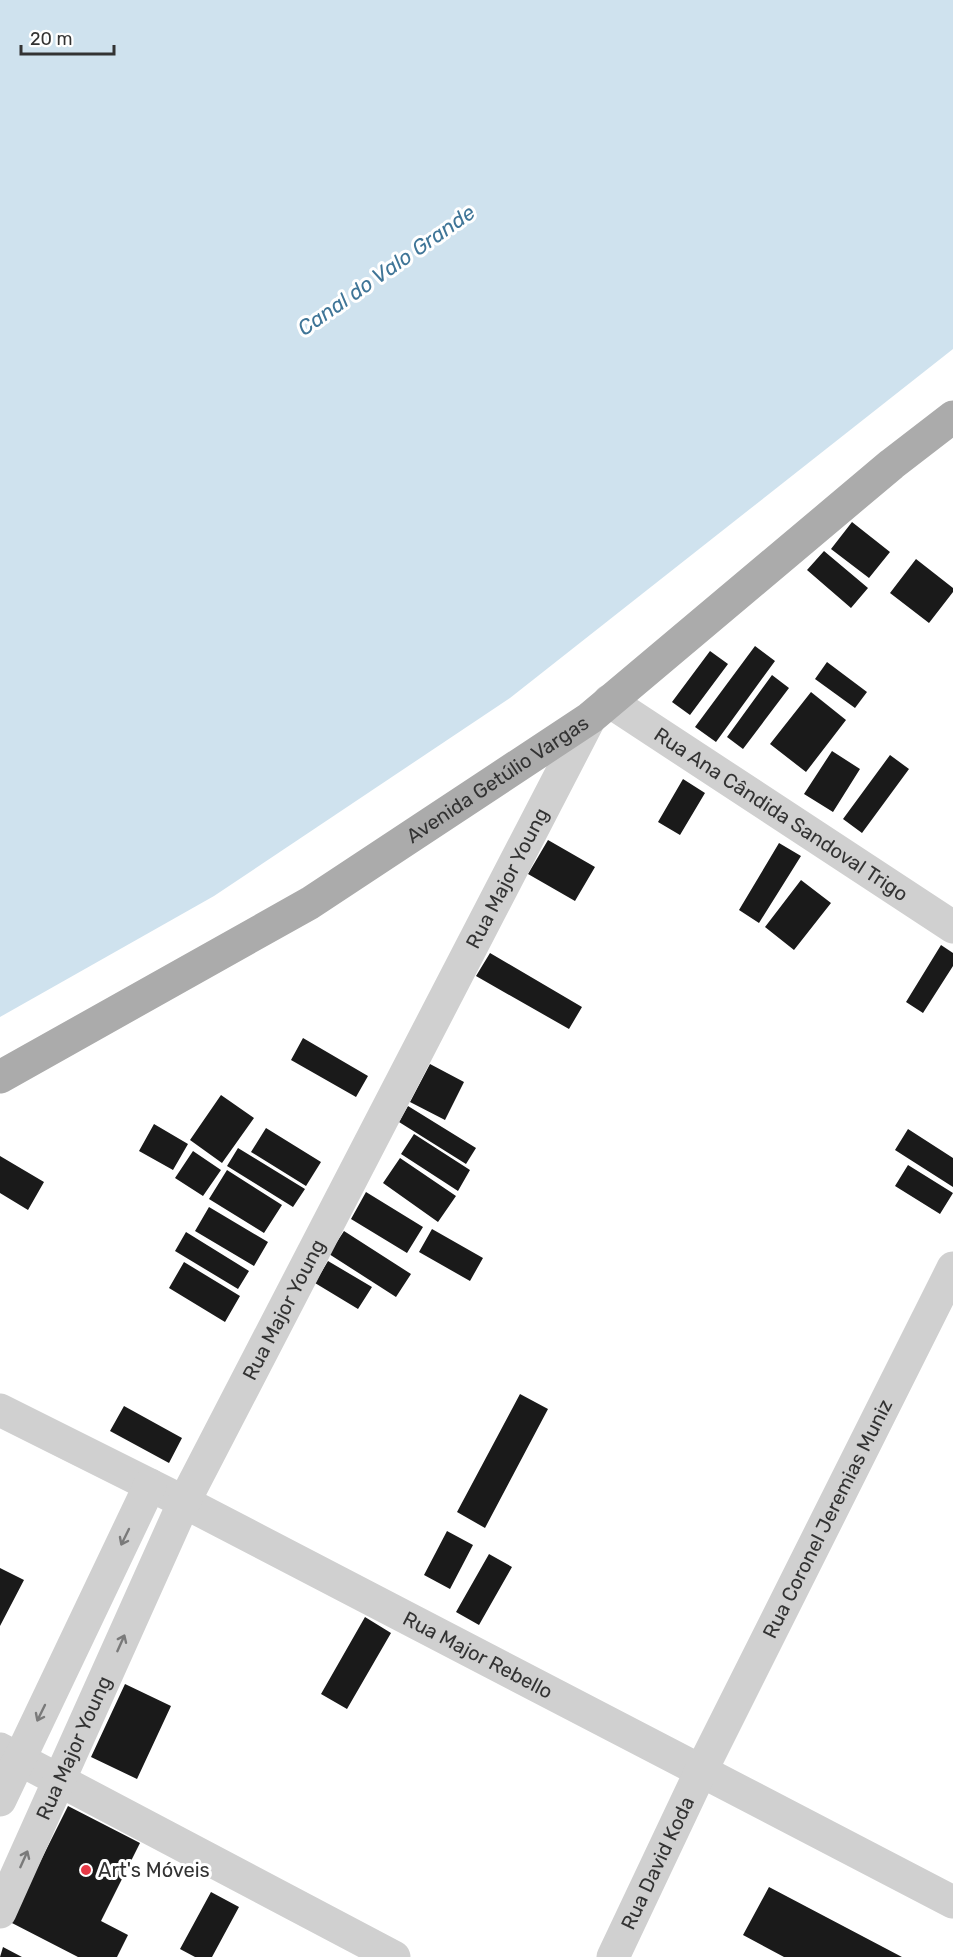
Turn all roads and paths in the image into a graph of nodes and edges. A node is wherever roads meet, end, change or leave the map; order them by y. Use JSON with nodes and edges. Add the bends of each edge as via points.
{"nodes":[{"id":1,"x":953,"y":417,"type":"edge"},
{"id":2,"x":600,"y":710,"type":"junction"},
{"id":3,"x":953,"y":927,"type":"edge"},
{"id":4,"x":0,"y":1077,"type":"edge"},
{"id":5,"x":953,"y":1268,"type":"edge"},
{"id":6,"x":0,"y":1410,"type":"edge"},
{"id":7,"x":150,"y":1485,"type":"junction"},
{"id":8,"x":184,"y":1502,"type":"junction"},
{"id":9,"x":9,"y":1754,"type":"edge"},
{"id":10,"x":701,"y":1771,"type":"junction"},
{"id":11,"x":60,"y":1779,"type":"junction"},
{"id":12,"x":0,"y":1800,"type":"edge"},
{"id":13,"x":953,"y":1902,"type":"edge"},
{"id":14,"x":0,"y":1912,"type":"edge"},
{"id":15,"x":394,"y":1957,"type":"edge"},
{"id":16,"x":613,"y":1957,"type":"edge"}],
"edges":[{"from":1,"to":2,"type":"main road","name":"Avenida Getúlio Vargas"},
{"from":2,"to":3,"type":"street","name":"Rua Ana Cândida Sandoval Trigo"},
{"from":2,"to":4,"type":"main road","name":"Avenida Getúlio Vargas","via":[[310,903]]},
{"from":2,"to":8,"type":"street","name":"Rua Major Young"},
{"from":5,"to":10,"type":"street","name":"Rua Coronel Jeremias Muniz"},
{"from":6,"to":7,"type":"street","name":"Rua Major Rebello"},
{"from":7,"to":8,"type":"street","name":"Rua Major Rebello"},
{"from":7,"to":9,"type":"street","one_way":true},
{"from":8,"to":10,"type":"street","name":"Rua Major Rebello"},
{"from":11,"to":8,"type":"street","name":"Rua Major Young","one_way":true},
{"from":9,"to":11,"type":"street"},
{"from":9,"to":12,"type":"street"},
{"from":10,"to":13,"type":"street","name":"Rua Major Rebello"},
{"from":10,"to":16,"type":"street","name":"Rua David Koda"},
{"from":14,"to":11,"type":"street","name":"Rua Major Young","one_way":true},
{"from":11,"to":15,"type":"street"}]}
